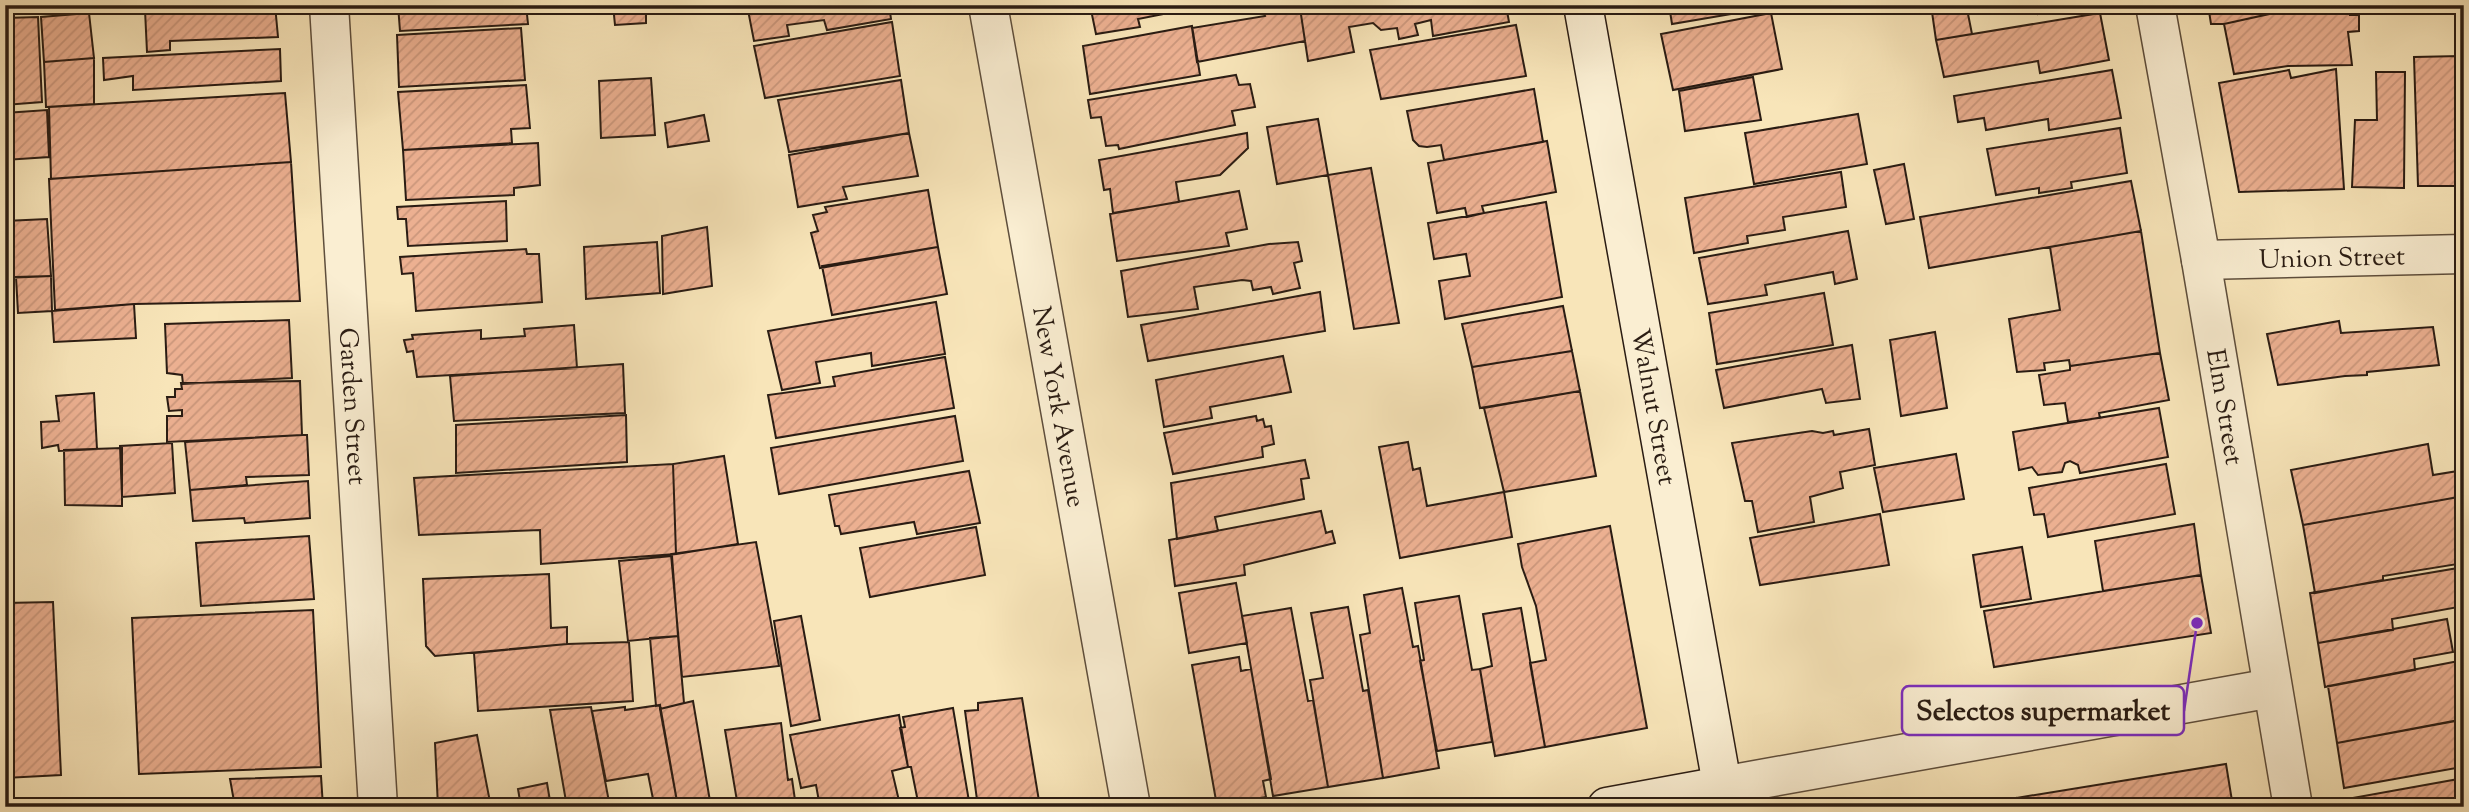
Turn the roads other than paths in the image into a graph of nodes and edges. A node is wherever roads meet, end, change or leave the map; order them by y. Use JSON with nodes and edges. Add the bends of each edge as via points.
{"nodes":[{"id":1,"x":329,"y":5,"type":"edge"},
{"id":2,"x":988,"y":5,"type":"edge"},
{"id":3,"x":1583,"y":5,"type":"edge"},
{"id":4,"x":2155,"y":5,"type":"edge"},
{"id":5,"x":2464,"y":254,"type":"edge"},
{"id":6,"x":2201,"y":260,"type":"junction"},
{"id":7,"x":2272,"y":688,"type":"junction"},
{"id":8,"x":1724,"y":796,"type":"edge"},
{"id":9,"x":378,"y":807,"type":"edge"},
{"id":10,"x":1131,"y":807,"type":"edge"},
{"id":11,"x":1608,"y":807,"type":"edge"},
{"id":12,"x":2293,"y":807,"type":"edge"}],
"edges":[{"from":1,"to":9,"type":"street","name":"Garden Street"},
{"from":2,"to":10,"type":"street","name":"New York Avenue"},
{"from":3,"to":8,"type":"street","name":"Walnut Street"},
{"from":4,"to":6,"type":"street","name":"Elm Street"},
{"from":5,"to":6,"type":"street","name":"Union Street"},
{"from":6,"to":7,"type":"street","name":"Elm Street"},
{"from":7,"to":8,"type":"street"},
{"from":7,"to":12,"type":"street","name":"Elm Street"},
{"from":8,"to":11,"type":"street"}]}
